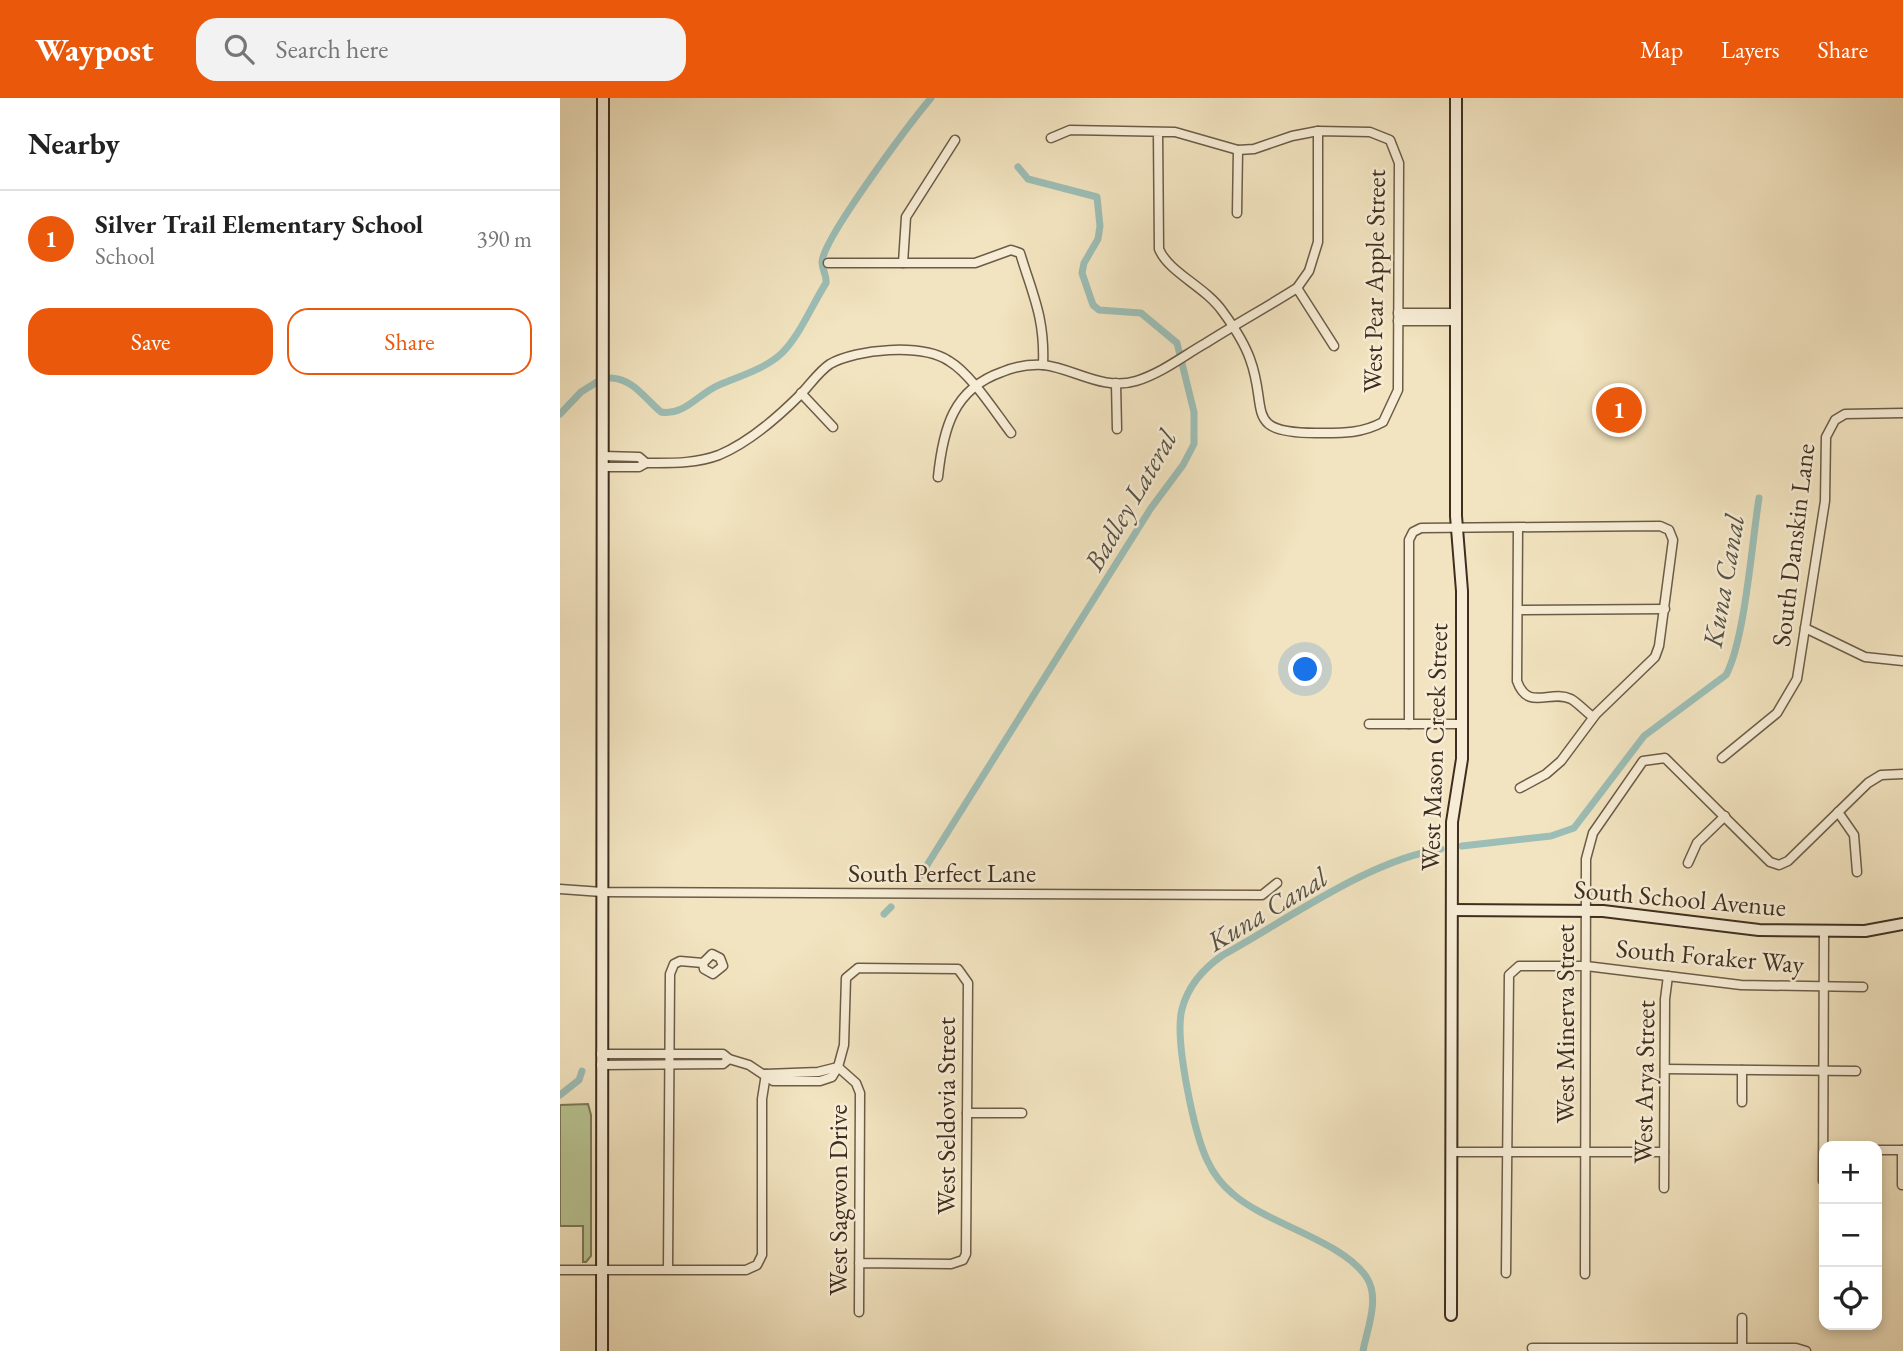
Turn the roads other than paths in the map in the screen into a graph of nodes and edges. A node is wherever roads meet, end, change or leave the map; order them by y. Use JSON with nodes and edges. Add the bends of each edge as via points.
{"nodes":[{"id":1,"x":603,"y":98,"type":"edge"},
{"id":2,"x":1456,"y":98,"type":"edge"},
{"id":3,"x":1318,"y":131,"type":"junction"},
{"id":4,"x":1158,"y":132,"type":"junction"},
{"id":5,"x":1051,"y":138,"type":"dead end"},
{"id":6,"x":955,"y":140,"type":"dead end"},
{"id":7,"x":1238,"y":150,"type":"junction"},
{"id":8,"x":1237,"y":213,"type":"dead end"},
{"id":9,"x":828,"y":263,"type":"dead end"},
{"id":10,"x":903,"y":263,"type":"junction"},
{"id":11,"x":1297,"y":288,"type":"junction"},
{"id":12,"x":1398,"y":317,"type":"junction"},
{"id":13,"x":1455,"y":317,"type":"junction"},
{"id":14,"x":1233,"y":326,"type":"junction"},
{"id":15,"x":1334,"y":346,"type":"dead end"},
{"id":16,"x":1043,"y":365,"type":"junction"},
{"id":17,"x":1116,"y":383,"type":"junction"},
{"id":18,"x":974,"y":386,"type":"junction"},
{"id":19,"x":801,"y":393,"type":"junction"},
{"id":20,"x":1903,"y":413,"type":"edge"},
{"id":21,"x":833,"y":427,"type":"dead end"},
{"id":22,"x":1117,"y":429,"type":"dead end"},
{"id":23,"x":1011,"y":433,"type":"dead end"},
{"id":24,"x":603,"y":462,"type":"junction"},
{"id":25,"x":938,"y":477,"type":"dead end"},
{"id":26,"x":1457,"y":528,"type":"junction"},
{"id":27,"x":1518,"y":528,"type":"junction"},
{"id":28,"x":1518,"y":610,"type":"junction"},
{"id":29,"x":1665,"y":610,"type":"junction"},
{"id":30,"x":1805,"y":628,"type":"junction"},
{"id":31,"x":1903,"y":662,"type":"edge"},
{"id":32,"x":1593,"y":718,"type":"junction"},
{"id":33,"x":1369,"y":724,"type":"dead end"},
{"id":34,"x":1409,"y":724,"type":"junction"},
{"id":35,"x":1462,"y":724,"type":"junction"},
{"id":36,"x":1722,"y":758,"type":"dead end"},
{"id":37,"x":1903,"y":774,"type":"edge"},
{"id":38,"x":1520,"y":788,"type":"dead end"},
{"id":39,"x":1838,"y":812,"type":"junction"},
{"id":40,"x":1725,"y":816,"type":"junction"},
{"id":41,"x":1688,"y":863,"type":"dead end"},
{"id":42,"x":1857,"y":872,"type":"dead end"},
{"id":43,"x":1277,"y":883,"type":"dead end"},
{"id":44,"x":560,"y":889,"type":"edge"},
{"id":45,"x":602,"y":892,"type":"junction"},
{"id":46,"x":1452,"y":910,"type":"junction"},
{"id":47,"x":1586,"y":911,"type":"junction"},
{"id":48,"x":1903,"y":924,"type":"edge"},
{"id":49,"x":1824,"y":930,"type":"junction"},
{"id":50,"x":703,"y":962,"type":"dead end"},
{"id":51,"x":1586,"y":965,"type":"junction"},
{"id":52,"x":849,"y":973,"type":"joint"},
{"id":53,"x":1668,"y":976,"type":"junction"},
{"id":54,"x":1824,"y":986,"type":"junction"},
{"id":55,"x":1863,"y":987,"type":"dead end"},
{"id":56,"x":671,"y":1054,"type":"junction"},
{"id":57,"x":601,"y":1059,"type":"junction"},
{"id":58,"x":729,"y":1059,"type":"junction"},
{"id":59,"x":671,"y":1064,"type":"junction"},
{"id":60,"x":838,"y":1067,"type":"junction"},
{"id":61,"x":1665,"y":1069,"type":"junction"},
{"id":62,"x":1742,"y":1070,"type":"junction"},
{"id":63,"x":1823,"y":1070,"type":"junction"},
{"id":64,"x":1856,"y":1071,"type":"dead end"},
{"id":65,"x":766,"y":1074,"type":"junction"},
{"id":66,"x":1742,"y":1102,"type":"dead end"},
{"id":67,"x":967,"y":1113,"type":"junction"},
{"id":68,"x":1022,"y":1113,"type":"dead end"},
{"id":69,"x":1824,"y":1141,"type":"edge"},
{"id":70,"x":1882,"y":1150,"type":"edge"},
{"id":71,"x":1903,"y":1150,"type":"edge"},
{"id":72,"x":1451,"y":1152,"type":"junction"},
{"id":73,"x":1507,"y":1152,"type":"junction"},
{"id":74,"x":1586,"y":1152,"type":"junction"},
{"id":75,"x":1664,"y":1152,"type":"junction"},
{"id":76,"x":1902,"y":1185,"type":"edge"},
{"id":77,"x":1664,"y":1188,"type":"dead end"},
{"id":78,"x":859,"y":1263,"type":"junction"},
{"id":79,"x":668,"y":1269,"type":"junction"},
{"id":80,"x":560,"y":1270,"type":"edge"},
{"id":81,"x":603,"y":1270,"type":"junction"},
{"id":82,"x":1506,"y":1273,"type":"dead end"},
{"id":83,"x":1585,"y":1274,"type":"dead end"},
{"id":84,"x":859,"y":1312,"type":"dead end"},
{"id":85,"x":1451,"y":1315,"type":"dead end"},
{"id":86,"x":1742,"y":1318,"type":"dead end"},
{"id":87,"x":1532,"y":1348,"type":"dead end"},
{"id":88,"x":1742,"y":1348,"type":"junction"},
{"id":89,"x":1692,"y":1350,"type":"edge"},
{"id":90,"x":602,"y":1351,"type":"edge"},
{"id":91,"x":1806,"y":1351,"type":"edge"}],
"edges":[{"from":1,"to":24,"type":"street"},
{"from":2,"to":13,"type":"street","name":"West Mason Creek Street"},
{"from":3,"to":7,"type":"street"},
{"from":3,"to":11,"type":"street","via":[[1316,254]]},
{"from":3,"to":12,"type":"street","name":"West Pear Apple Street","via":[[1370,132],[1390,140],[1399,163]]},
{"from":4,"to":5,"type":"street","via":[[1070,130]]},
{"from":4,"to":7,"type":"street","via":[[1175,132]]},
{"from":4,"to":14,"type":"street","via":[[1159,249],[1168,265],[1212,296]]},
{"from":6,"to":10,"type":"street","via":[[906,217]]},
{"from":7,"to":8,"type":"street"},
{"from":9,"to":10,"type":"street"},
{"from":10,"to":16,"type":"street","via":[[975,263],[1011,250],[1020,253],[1040,308]]},
{"from":11,"to":14,"type":"street"},
{"from":11,"to":15,"type":"street"},
{"from":12,"to":13,"type":"street"},
{"from":12,"to":14,"type":"street","name":"West Pear Apple Street","via":[[1398,390],[1383,422],[1356,433],[1286,433],[1272,427],[1258,407],[1251,360]]},
{"from":13,"to":26,"type":"street","name":"West Mason Creek Street"},
{"from":14,"to":17,"type":"street","via":[[1134,382]]},
{"from":16,"to":17,"type":"street","via":[[1090,381]]},
{"from":16,"to":18,"type":"street","via":[[1010,369]]},
{"from":17,"to":22,"type":"street"},
{"from":18,"to":19,"type":"street","via":[[949,360],[921,352],[867,351],[829,365]]},
{"from":18,"to":23,"type":"street"},
{"from":18,"to":25,"type":"street","via":[[958,401],[948,421]]},
{"from":19,"to":21,"type":"street"},
{"from":19,"to":24,"type":"street","via":[[747,440],[719,455],[693,463],[639,467]]},
{"from":20,"to":30,"type":"street","name":"South Danskin Lane","via":[[1845,414],[1829,429],[1825,501]]},
{"from":24,"to":45,"type":"street"},
{"from":26,"to":27,"type":"street"},
{"from":26,"to":34,"type":"street","via":[[1421,528],[1409,540]]},
{"from":26,"to":35,"type":"street","name":"West Mason Creek Street"},
{"from":27,"to":28,"type":"street"},
{"from":27,"to":29,"type":"street","via":[[1660,526],[1669,530],[1673,540]]},
{"from":28,"to":29,"type":"street"},
{"from":28,"to":32,"type":"street","via":[[1517,681],[1521,692],[1530,697],[1570,699]]},
{"from":29,"to":32,"type":"street","via":[[1655,657]]},
{"from":30,"to":31,"type":"street","via":[[1865,657]]},
{"from":30,"to":36,"type":"street","name":"South Danskin Lane","via":[[1799,671],[1786,700],[1777,713]]},
{"from":32,"to":38,"type":"street","via":[[1561,761]]},
{"from":33,"to":34,"type":"street"},
{"from":34,"to":35,"type":"street"},
{"from":35,"to":46,"type":"street","name":"West Mason Creek Street","via":[[1462,759],[1452,822]]},
{"from":37,"to":39,"type":"street","via":[[1881,775]]},
{"from":39,"to":40,"type":"street","via":[[1788,862],[1779,865],[1770,862]]},
{"from":39,"to":42,"type":"street","via":[[1854,835]]},
{"from":40,"to":41,"type":"street","via":[[1697,843]]},
{"from":40,"to":47,"type":"street","name":"West Minerva Street","via":[[1671,761],[1658,757],[1643,761],[1593,833],[1586,859]]},
{"from":43,"to":45,"type":"street","name":"South Perfect Lane","via":[[1262,895]]},
{"from":44,"to":45,"type":"street","name":"South Perfect Lane"},
{"from":45,"to":57,"type":"street"},
{"from":46,"to":47,"type":"street","name":"South School Avenue"},
{"from":46,"to":72,"type":"street","name":"West Mason Creek Street"},
{"from":47,"to":49,"type":"street","name":"South School Avenue","via":[[1748,929]]},
{"from":47,"to":51,"type":"street","name":"West Minerva Street"},
{"from":48,"to":49,"type":"street","name":"South School Avenue","via":[[1877,930]]},
{"from":49,"to":54,"type":"street"},
{"from":50,"to":56,"type":"street","via":[[680,961],[670,974]]},
{"from":51,"to":53,"type":"street","name":"South Foraker Way"},
{"from":51,"to":73,"type":"street","name":"South Foraker Way","via":[[1519,965],[1509,975]]},
{"from":51,"to":74,"type":"street","name":"West Minerva Street"},
{"from":52,"to":60,"type":"street","name":"West Sagwon Drive"},
{"from":52,"to":67,"type":"street","name":"West Seldovia Street","via":[[858,968],[953,968],[962,972],[968,983]]},
{"from":53,"to":54,"type":"street","name":"South Foraker Way","via":[[1741,985]]},
{"from":53,"to":61,"type":"street","name":"West Arya Street"},
{"from":54,"to":55,"type":"street","name":"South Foraker Way"},
{"from":54,"to":63,"type":"street"},
{"from":56,"to":57,"type":"street"},
{"from":56,"to":58,"type":"street","via":[[723,1054]]},
{"from":56,"to":59,"type":"street"},
{"from":57,"to":59,"type":"street"},
{"from":57,"to":81,"type":"street"},
{"from":58,"to":59,"type":"street","via":[[723,1064]]},
{"from":58,"to":65,"type":"street"},
{"from":59,"to":79,"type":"street"},
{"from":60,"to":65,"type":"street","via":[[832,1077],[820,1082],[773,1081]]},
{"from":60,"to":78,"type":"street","name":"West Sagwon Drive","via":[[860,1093]]},
{"from":61,"to":62,"type":"street"},
{"from":61,"to":75,"type":"street","name":"West Arya Street"},
{"from":62,"to":63,"type":"street"},
{"from":62,"to":66,"type":"street"},
{"from":63,"to":64,"type":"street"},
{"from":63,"to":69,"type":"street"},
{"from":65,"to":79,"type":"street","via":[[762,1255],[757,1265],[746,1270]]},
{"from":67,"to":68,"type":"street"},
{"from":67,"to":78,"type":"street","name":"West Seldovia Street","via":[[967,1247],[963,1260],[951,1264]]},
{"from":70,"to":71,"type":"street"},
{"from":71,"to":76,"type":"street"},
{"from":72,"to":73,"type":"street"},
{"from":72,"to":85,"type":"street","name":"West Mason Creek Street"},
{"from":73,"to":74,"type":"street"},
{"from":73,"to":82,"type":"street"},
{"from":74,"to":75,"type":"street"},
{"from":74,"to":83,"type":"street","name":"West Minerva Street"},
{"from":75,"to":77,"type":"street","name":"West Arya Street"},
{"from":78,"to":84,"type":"street","name":"West Sagwon Drive"},
{"from":79,"to":81,"type":"street"},
{"from":80,"to":81,"type":"street"},
{"from":81,"to":90,"type":"street"},
{"from":86,"to":88,"type":"street"},
{"from":87,"to":89,"type":"street"},
{"from":88,"to":89,"type":"street"},
{"from":88,"to":91,"type":"street"}]}
